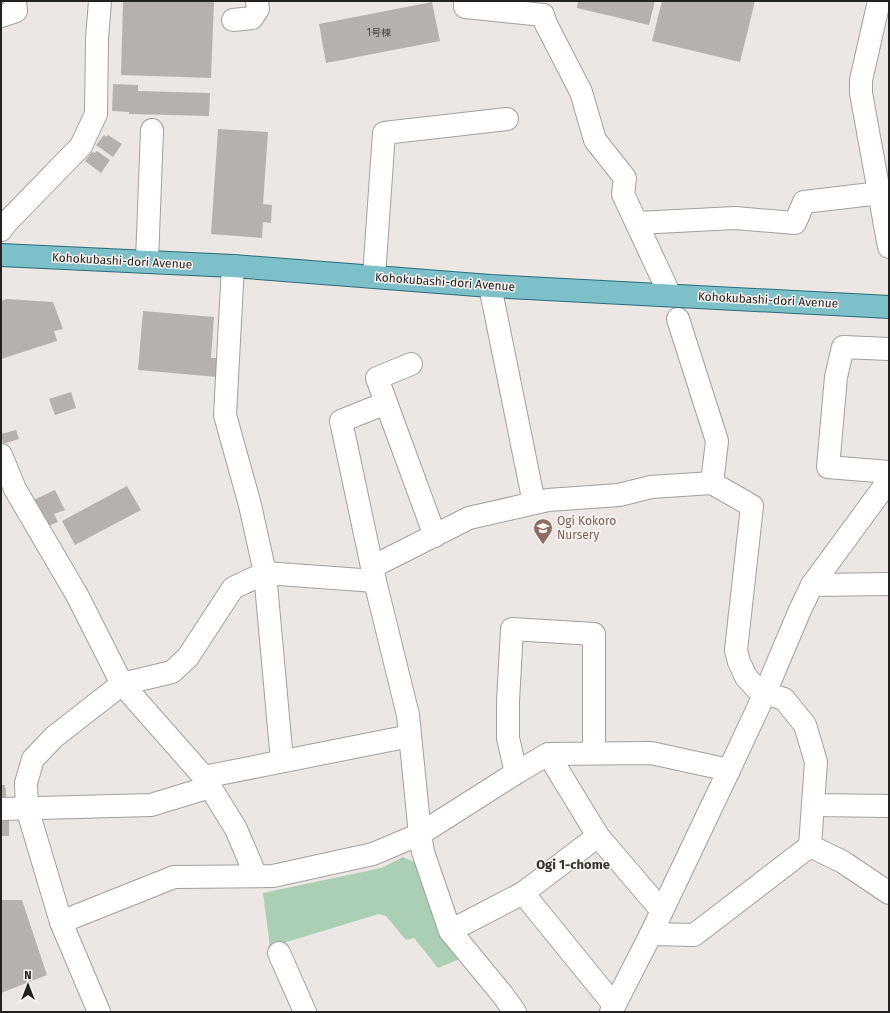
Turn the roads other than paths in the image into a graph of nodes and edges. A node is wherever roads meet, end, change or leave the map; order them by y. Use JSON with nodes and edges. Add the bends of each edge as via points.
{"nodes":[{"id":1,"x":14,"y":1,"type":"edge"},
{"id":2,"x":100,"y":1,"type":"edge"},
{"id":3,"x":257,"y":1,"type":"edge"},
{"id":4,"x":464,"y":1,"type":"edge"},
{"id":5,"x":879,"y":1,"type":"edge"},
{"id":6,"x":548,"y":8,"type":"edge"},
{"id":7,"x":1,"y":16,"type":"edge"},
{"id":8,"x":233,"y":20,"type":"dead end"},
{"id":9,"x":507,"y":119,"type":"dead end"},
{"id":10,"x":152,"y":130,"type":"dead end"},
{"id":11,"x":880,"y":193,"type":"junction"},
{"id":12,"x":637,"y":223,"type":"junction"},
{"id":13,"x":1,"y":230,"type":"edge"},
{"id":14,"x":889,"y":247,"type":"edge"},
{"id":15,"x":1,"y":255,"type":"edge"},
{"id":16,"x":147,"y":261,"type":"junction"},
{"id":17,"x":233,"y":266,"type":"junction"},
{"id":18,"x":374,"y":276,"type":"junction"},
{"id":19,"x":490,"y":286,"type":"junction"},
{"id":20,"x":670,"y":295,"type":"junction"},
{"id":21,"x":889,"y":307,"type":"edge"},
{"id":22,"x":678,"y":319,"type":"dead end"},
{"id":23,"x":889,"y":349,"type":"edge"},
{"id":24,"x":411,"y":364,"type":"dead end"},
{"id":25,"x":386,"y":403,"type":"junction"},
{"id":26,"x":1,"y":455,"type":"edge"},
{"id":27,"x":889,"y":472,"type":"edge"},
{"id":28,"x":889,"y":480,"type":"edge"},
{"id":29,"x":712,"y":483,"type":"junction"},
{"id":30,"x":534,"y":503,"type":"junction"},
{"id":31,"x":435,"y":536,"type":"junction"},
{"id":32,"x":265,"y":573,"type":"junction"},
{"id":33,"x":374,"y":574,"type":"junction"},
{"id":34,"x":889,"y":584,"type":"edge"},
{"id":35,"x":812,"y":585,"type":"junction"},
{"id":36,"x":122,"y":684,"type":"junction"},
{"id":37,"x":765,"y":693,"type":"junction"},
{"id":38,"x":410,"y":736,"type":"junction"},
{"id":39,"x":594,"y":753,"type":"junction"},
{"id":40,"x":548,"y":754,"type":"junction"},
{"id":41,"x":282,"y":761,"type":"junction"},
{"id":42,"x":729,"y":770,"type":"junction"},
{"id":43,"x":516,"y":773,"type":"junction"},
{"id":44,"x":207,"y":782,"type":"junction"},
{"id":45,"x":813,"y":804,"type":"junction"},
{"id":46,"x":889,"y":806,"type":"edge"},
{"id":47,"x":27,"y":808,"type":"junction"},
{"id":48,"x":1,"y":809,"type":"edge"},
{"id":49,"x":420,"y":834,"type":"junction"},
{"id":50,"x":598,"y":836,"type":"junction"},
{"id":51,"x":810,"y":846,"type":"junction"},
{"id":52,"x":256,"y":876,"type":"junction"},
{"id":53,"x":523,"y":893,"type":"junction"},
{"id":54,"x":889,"y":893,"type":"edge"},
{"id":55,"x":662,"y":911,"type":"junction"},
{"id":56,"x":61,"y":922,"type":"junction"},
{"id":57,"x":450,"y":931,"type":"junction"},
{"id":58,"x":651,"y":934,"type":"junction"},
{"id":59,"x":279,"y":953,"type":"dead end"},
{"id":60,"x":613,"y":1009,"type":"edge"},
{"id":61,"x":99,"y":1012,"type":"edge"},
{"id":62,"x":305,"y":1012,"type":"edge"},
{"id":63,"x":515,"y":1012,"type":"edge"}],
"edges":[{"from":1,"to":7,"type":"street","via":[[16,11]]},
{"from":2,"to":13,"type":"street","via":[[96,114],[81,146]]},
{"from":3,"to":8,"type":"street","via":[[258,10],[252,18]]},
{"from":4,"to":6,"type":"street","via":[[465,7]]},
{"from":5,"to":11,"type":"street","via":[[861,80],[861,93]]},
{"from":6,"to":12,"type":"street","via":[[546,24],[581,92],[595,140],[625,178],[623,194]]},
{"from":9,"to":18,"type":"street","via":[[384,133]]},
{"from":10,"to":16,"type":"street"},
{"from":11,"to":12,"type":"street","via":[[804,202],[795,223],[735,218]]},
{"from":11,"to":14,"type":"street"},
{"from":12,"to":20,"type":"street"},
{"from":15,"to":16,"type":"main road","name":"Kohokubashi-dori Avenue"},
{"from":16,"to":17,"type":"main road","name":"Kohokubashi-dori Avenue"},
{"from":17,"to":18,"type":"main road","name":"Kohokubashi-dori Avenue"},
{"from":17,"to":32,"type":"street","via":[[225,415],[250,505]]},
{"from":18,"to":19,"type":"main road","name":"Kohokubashi-dori Avenue"},
{"from":19,"to":20,"type":"main road","name":"Kohokubashi-dori Avenue"},
{"from":19,"to":30,"type":"street"},
{"from":20,"to":21,"type":"main road","name":"Kohokubashi-dori Avenue"},
{"from":22,"to":29,"type":"street","via":[[717,441]]},
{"from":23,"to":27,"type":"street","via":[[843,347],[836,377],[828,467]]},
{"from":24,"to":25,"type":"street","via":[[377,378]]},
{"from":25,"to":31,"type":"street"},
{"from":25,"to":33,"type":"street","via":[[341,421]]},
{"from":26,"to":36,"type":"street","via":[[15,489],[77,595]]},
{"from":28,"to":35,"type":"street"},
{"from":29,"to":30,"type":"street","via":[[651,486],[619,495]]},
{"from":29,"to":37,"type":"street","via":[[752,506],[736,650],[746,677]]},
{"from":30,"to":31,"type":"street","via":[[469,518]]},
{"from":31,"to":33,"type":"street"},
{"from":32,"to":33,"type":"street"},
{"from":32,"to":36,"type":"street","via":[[233,588],[188,657],[172,672]]},
{"from":32,"to":41,"type":"street"},
{"from":33,"to":38,"type":"street","via":[[408,716]]},
{"from":34,"to":35,"type":"street"},
{"from":35,"to":37,"type":"street"},
{"from":36,"to":44,"type":"street"},
{"from":36,"to":47,"type":"street","via":[[54,737],[33,759],[26,783]]},
{"from":37,"to":42,"type":"street"},
{"from":37,"to":45,"type":"street","via":[[784,699],[805,725],[816,762]]},
{"from":38,"to":41,"type":"street"},
{"from":38,"to":49,"type":"street"},
{"from":39,"to":40,"type":"street"},
{"from":39,"to":42,"type":"street","via":[[651,753]]},
{"from":39,"to":43,"type":"street","via":[[594,634],[512,629],[508,738]]},
{"from":40,"to":43,"type":"street"},
{"from":40,"to":50,"type":"street"},
{"from":41,"to":44,"type":"street"},
{"from":42,"to":55,"type":"street"},
{"from":43,"to":49,"type":"street"},
{"from":44,"to":47,"type":"street","via":[[150,805]]},
{"from":44,"to":52,"type":"street","via":[[236,829]]},
{"from":45,"to":46,"type":"street"},
{"from":45,"to":51,"type":"street"},
{"from":47,"to":48,"type":"street"},
{"from":47,"to":56,"type":"street"},
{"from":49,"to":52,"type":"street","via":[[373,854],[273,876]]},
{"from":49,"to":57,"type":"street","via":[[423,852]]},
{"from":50,"to":53,"type":"street"},
{"from":50,"to":55,"type":"street"},
{"from":51,"to":54,"type":"street","via":[[843,862]]},
{"from":51,"to":58,"type":"street","via":[[694,935]]},
{"from":52,"to":56,"type":"street","via":[[174,877]]},
{"from":53,"to":57,"type":"street"},
{"from":53,"to":60,"type":"street"},
{"from":55,"to":58,"type":"street"},
{"from":56,"to":61,"type":"street"},
{"from":57,"to":63,"type":"street"},
{"from":58,"to":60,"type":"street"},
{"from":59,"to":62,"type":"street"}]}
